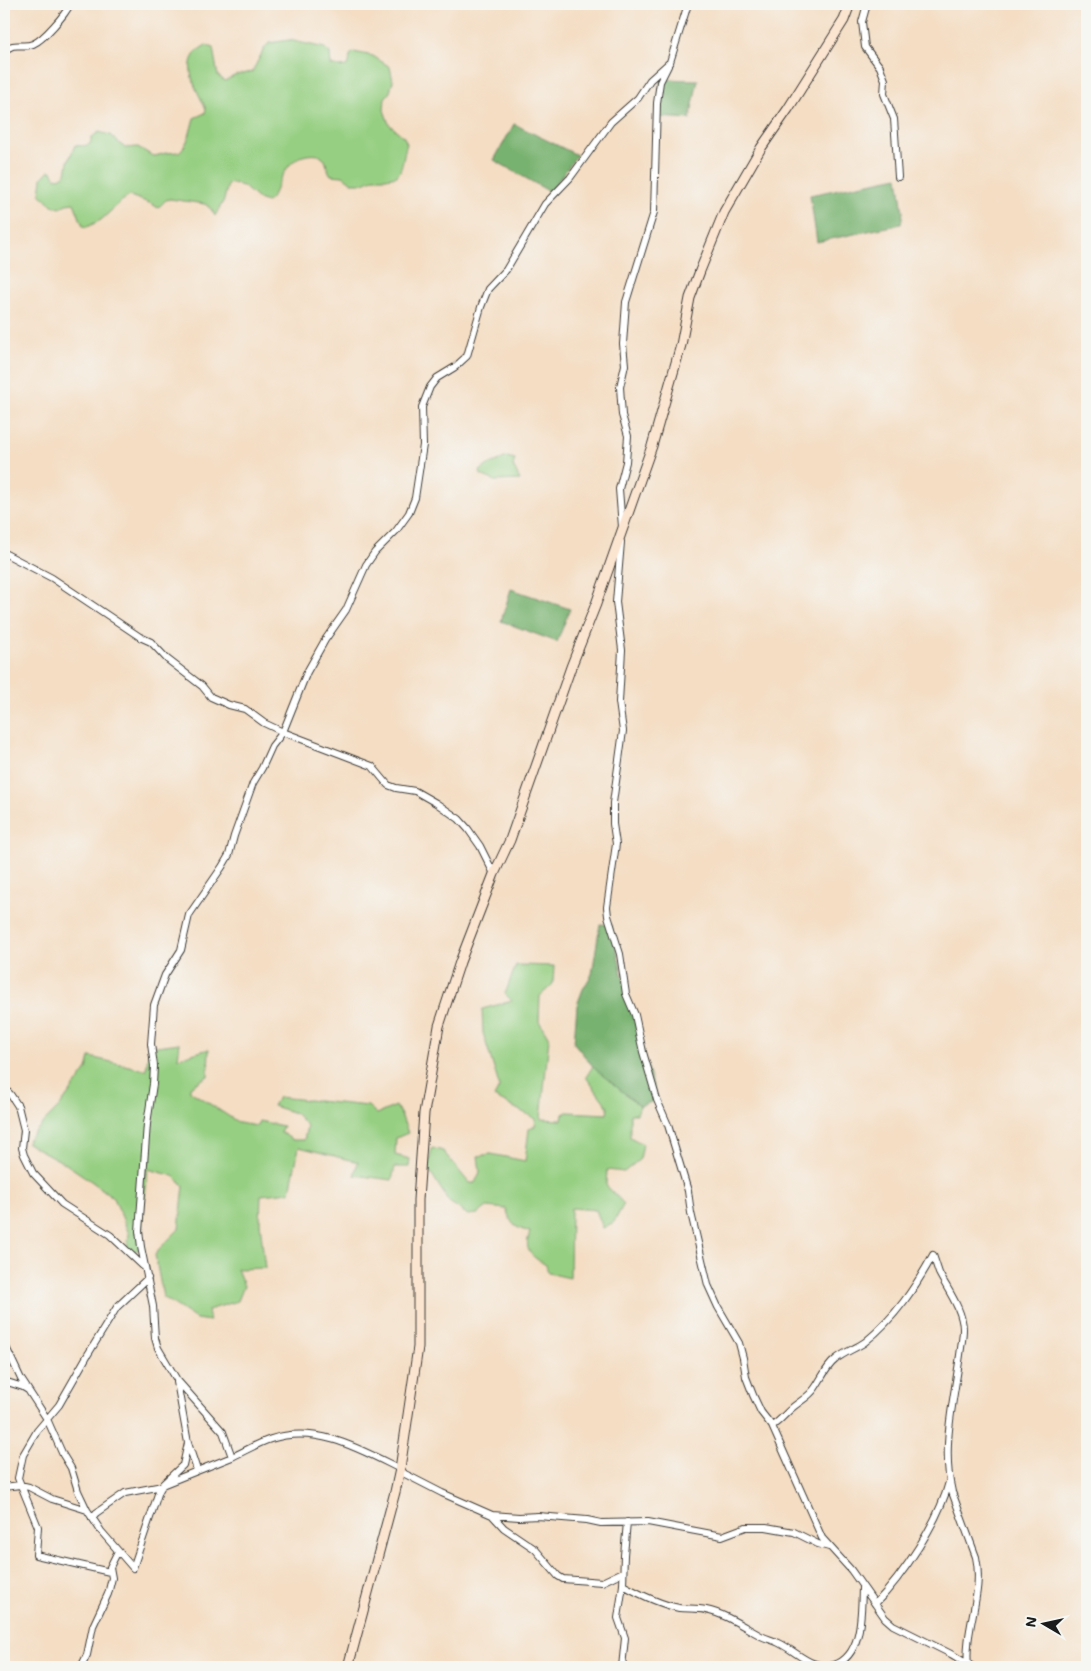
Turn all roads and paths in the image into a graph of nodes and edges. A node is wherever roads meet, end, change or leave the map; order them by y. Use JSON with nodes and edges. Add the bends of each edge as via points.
{"nodes":[{"id":1,"x":70,"y":4,"type":"edge"},
{"id":2,"x":688,"y":4,"type":"edge"},
{"id":3,"x":850,"y":4,"type":"edge"},
{"id":4,"x":867,"y":4,"type":"edge"},
{"id":5,"x":4,"y":52,"type":"edge"},
{"id":6,"x":670,"y":62,"type":"junction"},
{"id":7,"x":898,"y":177,"type":"dead end"},
{"id":8,"x":622,"y":527,"type":"junction"},
{"id":9,"x":4,"y":553,"type":"edge"},
{"id":10,"x":282,"y":732,"type":"junction"},
{"id":11,"x":494,"y":874,"type":"junction"},
{"id":12,"x":4,"y":1088,"type":"edge"},
{"id":13,"x":144,"y":1267,"type":"junction"},
{"id":14,"x":148,"y":1278,"type":"junction"},
{"id":15,"x":4,"y":1343,"type":"edge"},
{"id":16,"x":4,"y":1380,"type":"edge"},
{"id":17,"x":177,"y":1380,"type":"junction"},
{"id":18,"x":30,"y":1392,"type":"junction"},
{"id":19,"x":47,"y":1419,"type":"junction"},
{"id":20,"x":772,"y":1426,"type":"junction"},
{"id":21,"x":188,"y":1443,"type":"junction"},
{"id":22,"x":232,"y":1457,"type":"junction"},
{"id":23,"x":197,"y":1470,"type":"junction"},
{"id":24,"x":400,"y":1470,"type":"junction"},
{"id":25,"x":949,"y":1481,"type":"junction"},
{"id":26,"x":163,"y":1484,"type":"junction"},
{"id":27,"x":20,"y":1485,"type":"junction"},
{"id":28,"x":4,"y":1487,"type":"edge"},
{"id":29,"x":87,"y":1510,"type":"junction"},
{"id":30,"x":492,"y":1515,"type":"junction"},
{"id":31,"x":92,"y":1518,"type":"junction"},
{"id":32,"x":627,"y":1522,"type":"junction"},
{"id":33,"x":829,"y":1547,"type":"junction"},
{"id":34,"x":118,"y":1551,"type":"junction"},
{"id":35,"x":110,"y":1572,"type":"junction"},
{"id":36,"x":623,"y":1572,"type":"junction"},
{"id":37,"x":623,"y":1585,"type":"junction"},
{"id":38,"x":862,"y":1588,"type":"junction"},
{"id":39,"x":875,"y":1604,"type":"junction"},
{"id":40,"x":971,"y":1666,"type":"edge"},
{"id":41,"x":81,"y":1667,"type":"edge"},
{"id":42,"x":348,"y":1667,"type":"edge"},
{"id":43,"x":622,"y":1667,"type":"edge"}],
"edges":[{"from":1,"to":5,"type":"street","via":[[40,40],[11,46]]},
{"from":2,"to":6,"type":"street"},
{"from":3,"to":8,"type":"street","via":[[844,20],[761,148],[724,212],[690,298],[681,345],[652,446]]},
{"from":4,"to":7,"type":"street","via":[[862,22],[865,47],[880,67],[884,94],[894,119]]},
{"from":6,"to":8,"type":"street","via":[[660,82],[657,103],[654,212],[626,302],[620,387],[622,415],[628,436],[619,489]]},
{"from":6,"to":10,"type":"street","via":[[611,122],[570,178],[545,204],[506,270],[488,289],[467,356],[430,387],[422,408],[423,445],[415,498],[409,512],[366,565],[346,610],[304,678]]},
{"from":8,"to":11,"type":"street","via":[[510,840]]},
{"from":8,"to":20,"type":"street","via":[[616,602],[622,650],[619,702],[623,732],[612,824],[616,844],[608,916],[620,954],[626,994],[688,1191],[708,1284],[726,1324],[739,1343],[746,1377],[761,1412]]},
{"from":9,"to":10,"type":"street","via":[[52,578],[151,642],[211,697],[245,709]]},
{"from":10,"to":11,"type":"street","via":[[372,766],[388,785],[415,792],[436,803],[468,829]]},
{"from":10,"to":13,"type":"street","via":[[253,783],[229,855],[189,915],[181,950],[165,975],[154,1006],[151,1044],[153,1084],[139,1216]]},
{"from":11,"to":24,"type":"street","via":[[438,1026],[429,1079],[418,1200],[418,1347]]},
{"from":12,"to":13,"type":"street","via":[[18,1106],[24,1130],[22,1148],[33,1173],[62,1204],[110,1234]]},
{"from":13,"to":14,"type":"street"},
{"from":14,"to":17,"type":"street","via":[[155,1338]]},
{"from":14,"to":19,"type":"street","via":[[117,1307],[59,1406]]},
{"from":15,"to":18,"type":"street"},
{"from":16,"to":18,"type":"street"},
{"from":17,"to":21,"type":"street"},
{"from":17,"to":22,"type":"street","via":[[223,1432]]},
{"from":18,"to":19,"type":"street"},
{"from":19,"to":27,"type":"street","via":[[23,1455],[18,1478]]},
{"from":19,"to":29,"type":"street"},
{"from":20,"to":25,"type":"street","via":[[807,1398],[826,1368],[867,1340],[904,1303],[933,1255],[964,1327],[950,1414]]},
{"from":20,"to":33,"type":"street","via":[[811,1516]]},
{"from":21,"to":23,"type":"street"},
{"from":21,"to":26,"type":"street","via":[[185,1463]]},
{"from":22,"to":23,"type":"street"},
{"from":22,"to":24,"type":"street","via":[[271,1439],[306,1434],[336,1439]]},
{"from":23,"to":26,"type":"street"},
{"from":24,"to":30,"type":"street"},
{"from":24,"to":42,"type":"street"},
{"from":25,"to":39,"type":"street","via":[[946,1494],[921,1542],[898,1578]]},
{"from":25,"to":40,"type":"street","via":[[978,1567],[966,1650]]},
{"from":26,"to":31,"type":"street","via":[[125,1493]]},
{"from":26,"to":34,"type":"street","via":[[134,1568]]},
{"from":27,"to":28,"type":"street"},
{"from":27,"to":29,"type":"street","via":[[52,1500]]},
{"from":27,"to":35,"type":"street","via":[[38,1527],[36,1555]]},
{"from":29,"to":31,"type":"street"},
{"from":30,"to":32,"type":"street"},
{"from":30,"to":36,"type":"street","via":[[504,1528],[535,1548],[554,1573],[563,1579],[602,1582]]},
{"from":31,"to":34,"type":"street"},
{"from":32,"to":33,"type":"street","via":[[659,1524],[722,1536],[746,1527],[766,1527],[799,1533]]},
{"from":32,"to":36,"type":"street"},
{"from":33,"to":38,"type":"street","via":[[842,1558]]},
{"from":34,"to":35,"type":"street"},
{"from":35,"to":41,"type":"street","via":[[112,1578],[108,1594],[93,1626]]},
{"from":36,"to":37,"type":"street"},
{"from":37,"to":38,"type":"street","via":[[658,1602],[721,1615],[782,1644],[809,1662],[828,1666],[841,1662],[854,1647]]},
{"from":37,"to":43,"type":"street","via":[[618,1618],[625,1638]]},
{"from":38,"to":39,"type":"street"},
{"from":39,"to":40,"type":"street","via":[[893,1625]]}]}
